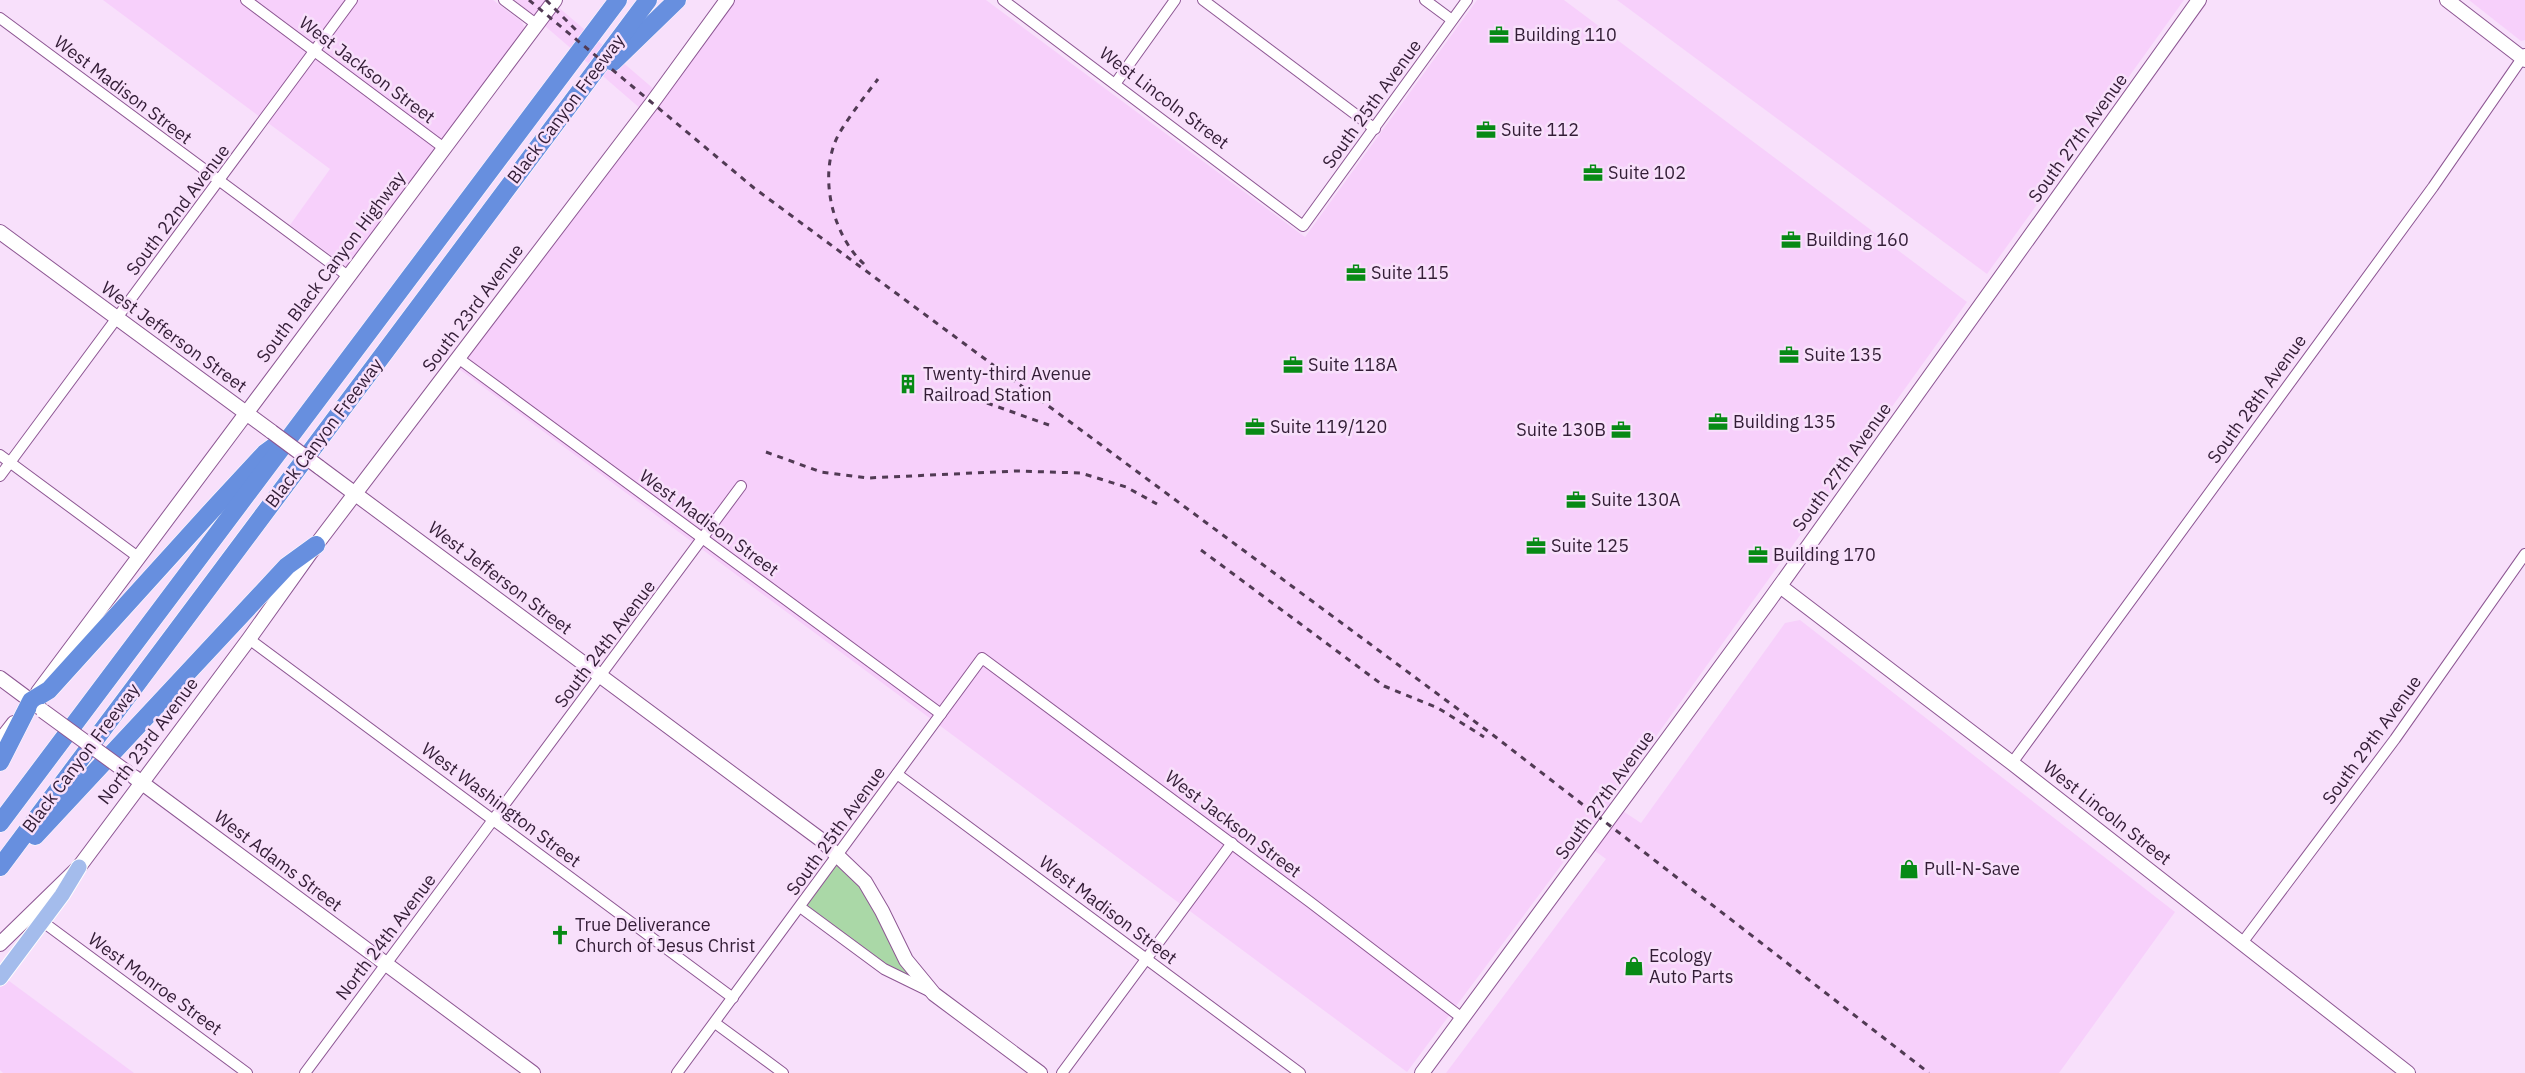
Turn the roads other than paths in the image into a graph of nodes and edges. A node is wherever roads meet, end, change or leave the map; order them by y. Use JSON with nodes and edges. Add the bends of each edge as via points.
{"nodes":[{"id":1,"x":246,"y":0,"type":"edge"},
{"id":2,"x":352,"y":0,"type":"edge"},
{"id":3,"x":504,"y":0,"type":"edge"},
{"id":4,"x":555,"y":0,"type":"edge"},
{"id":5,"x":605,"y":0,"type":"edge"},
{"id":6,"x":618,"y":0,"type":"edge"},
{"id":7,"x":648,"y":0,"type":"edge"},
{"id":8,"x":677,"y":0,"type":"edge"},
{"id":9,"x":727,"y":0,"type":"edge"},
{"id":10,"x":1002,"y":0,"type":"edge"},
{"id":11,"x":1175,"y":0,"type":"edge"},
{"id":12,"x":1203,"y":0,"type":"edge"},
{"id":13,"x":1425,"y":0,"type":"edge"},
{"id":14,"x":1466,"y":0,"type":"edge"},
{"id":15,"x":2199,"y":0,"type":"edge"},
{"id":16,"x":2446,"y":0,"type":"edge"},
{"id":17,"x":0,"y":18,"type":"edge"},
{"id":18,"x":1452,"y":20,"type":"junction"},
{"id":19,"x":536,"y":24,"type":"junction"},
{"id":20,"x":315,"y":52,"type":"junction"},
{"id":21,"x":2524,"y":57,"type":"edge"},
{"id":22,"x":558,"y":80,"type":"junction"},
{"id":23,"x":1115,"y":84,"type":"junction"},
{"id":24,"x":565,"y":110,"type":"junction"},
{"id":25,"x":1375,"y":129,"type":"junction"},
{"id":26,"x":444,"y":148,"type":"junction"},
{"id":27,"x":219,"y":182,"type":"junction"},
{"id":28,"x":1303,"y":226,"type":"joint"},
{"id":29,"x":0,"y":232,"type":"edge"},
{"id":30,"x":348,"y":276,"type":"junction"},
{"id":31,"x":117,"y":319,"type":"junction"},
{"id":32,"x":458,"y":358,"type":"junction"},
{"id":33,"x":246,"y":413,"type":"junction"},
{"id":34,"x":300,"y":426,"type":"junction"},
{"id":35,"x":0,"y":454,"type":"edge"},
{"id":36,"x":10,"y":462,"type":"junction"},
{"id":37,"x":0,"y":476,"type":"edge"},
{"id":38,"x":741,"y":486,"type":"dead end"},
{"id":39,"x":354,"y":493,"type":"junction"},
{"id":40,"x":703,"y":539,"type":"junction"},
{"id":41,"x":316,"y":545,"type":"junction"},
{"id":42,"x":2525,"y":554,"type":"edge"},
{"id":43,"x":138,"y":557,"type":"junction"},
{"id":44,"x":1780,"y":586,"type":"junction"},
{"id":45,"x":249,"y":639,"type":"junction"},
{"id":46,"x":982,"y":658,"type":"joint"},
{"id":47,"x":601,"y":677,"type":"junction"},
{"id":48,"x":0,"y":678,"type":"edge"},
{"id":49,"x":37,"y":706,"type":"junction"},
{"id":50,"x":941,"y":714,"type":"junction"},
{"id":51,"x":0,"y":741,"type":"edge"},
{"id":52,"x":0,"y":762,"type":"edge"},
{"id":53,"x":2012,"y":763,"type":"junction"},
{"id":54,"x":898,"y":774,"type":"junction"},
{"id":55,"x":142,"y":783,"type":"junction"},
{"id":56,"x":494,"y":820,"type":"junction"},
{"id":57,"x":0,"y":823,"type":"edge"},
{"id":58,"x":1232,"y":843,"type":"junction"},
{"id":59,"x":838,"y":855,"type":"junction"},
{"id":60,"x":79,"y":867,"type":"junction"},
{"id":61,"x":0,"y":868,"type":"edge"},
{"id":62,"x":800,"y":907,"type":"junction"},
{"id":63,"x":43,"y":922,"type":"junction"},
{"id":64,"x":2242,"y":943,"type":"junction"},
{"id":65,"x":0,"y":944,"type":"edge"},
{"id":66,"x":1146,"y":959,"type":"junction"},
{"id":67,"x":386,"y":964,"type":"junction"},
{"id":68,"x":0,"y":978,"type":"edge"},
{"id":69,"x":934,"y":994,"type":"junction"},
{"id":70,"x":734,"y":998,"type":"junction"},
{"id":71,"x":1462,"y":1018,"type":"junction"},
{"id":72,"x":715,"y":1023,"type":"junction"},
{"id":73,"x":247,"y":1073,"type":"edge"},
{"id":74,"x":305,"y":1073,"type":"edge"},
{"id":75,"x":533,"y":1073,"type":"edge"},
{"id":76,"x":678,"y":1073,"type":"edge"},
{"id":77,"x":783,"y":1073,"type":"edge"},
{"id":78,"x":1040,"y":1073,"type":"edge"},
{"id":79,"x":1062,"y":1073,"type":"edge"},
{"id":80,"x":1300,"y":1073,"type":"edge"},
{"id":81,"x":1422,"y":1073,"type":"edge"},
{"id":82,"x":2408,"y":1073,"type":"edge"}],
"edges":[{"from":1,"to":20,"type":"street","name":"West Jackson Street"},
{"from":2,"to":20,"type":"street","name":"South 22nd Avenue"},
{"from":3,"to":19,"type":"street"},
{"from":4,"to":19,"type":"main road","name":"South Black Canyon Highway"},
{"from":5,"to":22,"type":"highway"},
{"from":6,"to":22,"type":"highway","name":"Black Canyon Freeway"},
{"from":7,"to":24,"type":"highway","name":"Black Canyon Freeway"},
{"from":8,"to":24,"type":"highway"},
{"from":9,"to":32,"type":"main road","name":"South 23rd Avenue"},
{"from":10,"to":23,"type":"street","name":"West Lincoln Street"},
{"from":11,"to":23,"type":"street"},
{"from":12,"to":25,"type":"street"},
{"from":13,"to":18,"type":"street"},
{"from":14,"to":18,"type":"street","name":"South 25th Avenue"},
{"from":15,"to":44,"type":"main road","name":"South 27th Avenue"},
{"from":16,"to":21,"type":"main road"},
{"from":17,"to":27,"type":"street","name":"West Madison Street"},
{"from":18,"to":25,"type":"street","name":"South 25th Avenue"},
{"from":19,"to":26,"type":"main road","name":"South Black Canyon Highway"},
{"from":20,"to":26,"type":"street","name":"West Jackson Street"},
{"from":20,"to":27,"type":"street","name":"South 22nd Avenue"},
{"from":21,"to":53,"type":"street","name":"South 28th Avenue","via":[[2433,187]]},
{"from":22,"to":34,"type":"highway","name":"Black Canyon Freeway"},
{"from":23,"to":28,"type":"street","name":"West Lincoln Street"},
{"from":24,"to":61,"type":"highway","name":"Black Canyon Freeway"},
{"from":25,"to":28,"type":"street","name":"South 25th Avenue"},
{"from":26,"to":30,"type":"main road","name":"South Black Canyon Highway"},
{"from":27,"to":30,"type":"street","name":"West Madison Street"},
{"from":27,"to":31,"type":"street","name":"South 22nd Avenue"},
{"from":29,"to":31,"type":"main road","name":"West Jefferson Street"},
{"from":30,"to":33,"type":"main road","name":"South Black Canyon Highway"},
{"from":31,"to":33,"type":"main road","name":"West Jefferson Street"},
{"from":31,"to":36,"type":"street","name":"South 22nd Avenue"},
{"from":32,"to":39,"type":"main road","name":"South 23rd Avenue"},
{"from":32,"to":40,"type":"street","name":"West Madison Street"},
{"from":33,"to":39,"type":"main road","name":"West Jefferson Street","bridge":true},
{"from":33,"to":43,"type":"main road","name":"South Black Canyon Highway"},
{"from":34,"to":49,"type":"highway","via":[[265,453],[48,690]]},
{"from":34,"to":57,"type":"highway","name":"Black Canyon Freeway"},
{"from":35,"to":36,"type":"street"},
{"from":36,"to":37,"type":"street","name":"South 22nd Avenue"},
{"from":36,"to":43,"type":"street"},
{"from":38,"to":40,"type":"street","name":"South 24th Avenue"},
{"from":39,"to":41,"type":"main road","name":"South 23rd Avenue"},
{"from":39,"to":47,"type":"main road","name":"West Jefferson Street"},
{"from":40,"to":47,"type":"street","name":"South 24th Avenue"},
{"from":40,"to":50,"type":"street","name":"West Madison Street"},
{"from":41,"to":45,"type":"main road","name":"South 23rd Avenue"},
{"from":41,"to":61,"type":"highway","via":[[286,566],[38,832]]},
{"from":42,"to":64,"type":"street","name":"South 29th Avenue","via":[[2395,739]]},
{"from":43,"to":49,"type":"main road","name":"South Black Canyon Highway"},
{"from":44,"to":53,"type":"main road","name":"West Lincoln Street"},
{"from":44,"to":71,"type":"main road","name":"South 27th Avenue"},
{"from":45,"to":55,"type":"main road","name":"North 23rd Avenue"},
{"from":45,"to":56,"type":"street","name":"West Washington Street"},
{"from":46,"to":50,"type":"street","name":"South 25th Avenue"},
{"from":46,"to":58,"type":"street","name":"West Jackson Street"},
{"from":47,"to":56,"type":"street","name":"South 24th Avenue"},
{"from":47,"to":59,"type":"main road","name":"West Jefferson Street"},
{"from":48,"to":49,"type":"main road","name":"West Adams Street"},
{"from":49,"to":51,"type":"main road","name":"South Black Canyon Highway"},
{"from":49,"to":52,"type":"highway"},
{"from":49,"to":55,"type":"main road","name":"West Adams Street","bridge":true},
{"from":50,"to":54,"type":"street","name":"South 25th Avenue"},
{"from":53,"to":64,"type":"main road","name":"West Lincoln Street"},
{"from":54,"to":59,"type":"street","name":"South 25th Avenue"},
{"from":54,"to":66,"type":"street","name":"West Madison Street"},
{"from":55,"to":60,"type":"main road","name":"North 23rd Avenue"},
{"from":55,"to":67,"type":"main road","name":"West Adams Street"},
{"from":56,"to":67,"type":"street","name":"North 24th Avenue"},
{"from":56,"to":70,"type":"street","name":"West Washington Street"},
{"from":58,"to":66,"type":"street"},
{"from":58,"to":71,"type":"street","name":"West Jackson Street"},
{"from":59,"to":62,"type":"street","name":"South 25th Avenue"},
{"from":59,"to":69,"type":"main road","name":"West Jefferson Street","via":[[865,882],[906,960]]},
{"from":60,"to":63,"type":"main road"},
{"from":60,"to":65,"type":"main road","name":"North 23rd Avenue"},
{"from":62,"to":69,"type":"street","name":"West Jefferson Street","via":[[890,972]]},
{"from":62,"to":70,"type":"street","name":"South 25th Avenue"},
{"from":63,"to":68,"type":"main road"},
{"from":63,"to":73,"type":"street","name":"West Monroe Street"},
{"from":64,"to":82,"type":"main road","name":"West Lincoln Street"},
{"from":66,"to":79,"type":"street"},
{"from":66,"to":80,"type":"street","name":"West Madison Street"},
{"from":67,"to":74,"type":"street","name":"North 24th Avenue"},
{"from":67,"to":75,"type":"main road","name":"West Adams Street"},
{"from":69,"to":78,"type":"main road","name":"West Jefferson Street"},
{"from":70,"to":72,"type":"street","name":"South 25th Avenue"},
{"from":71,"to":81,"type":"main road","name":"South 27th Avenue"},
{"from":72,"to":76,"type":"street","name":"South 25th Avenue"},
{"from":72,"to":77,"type":"street"}]}
